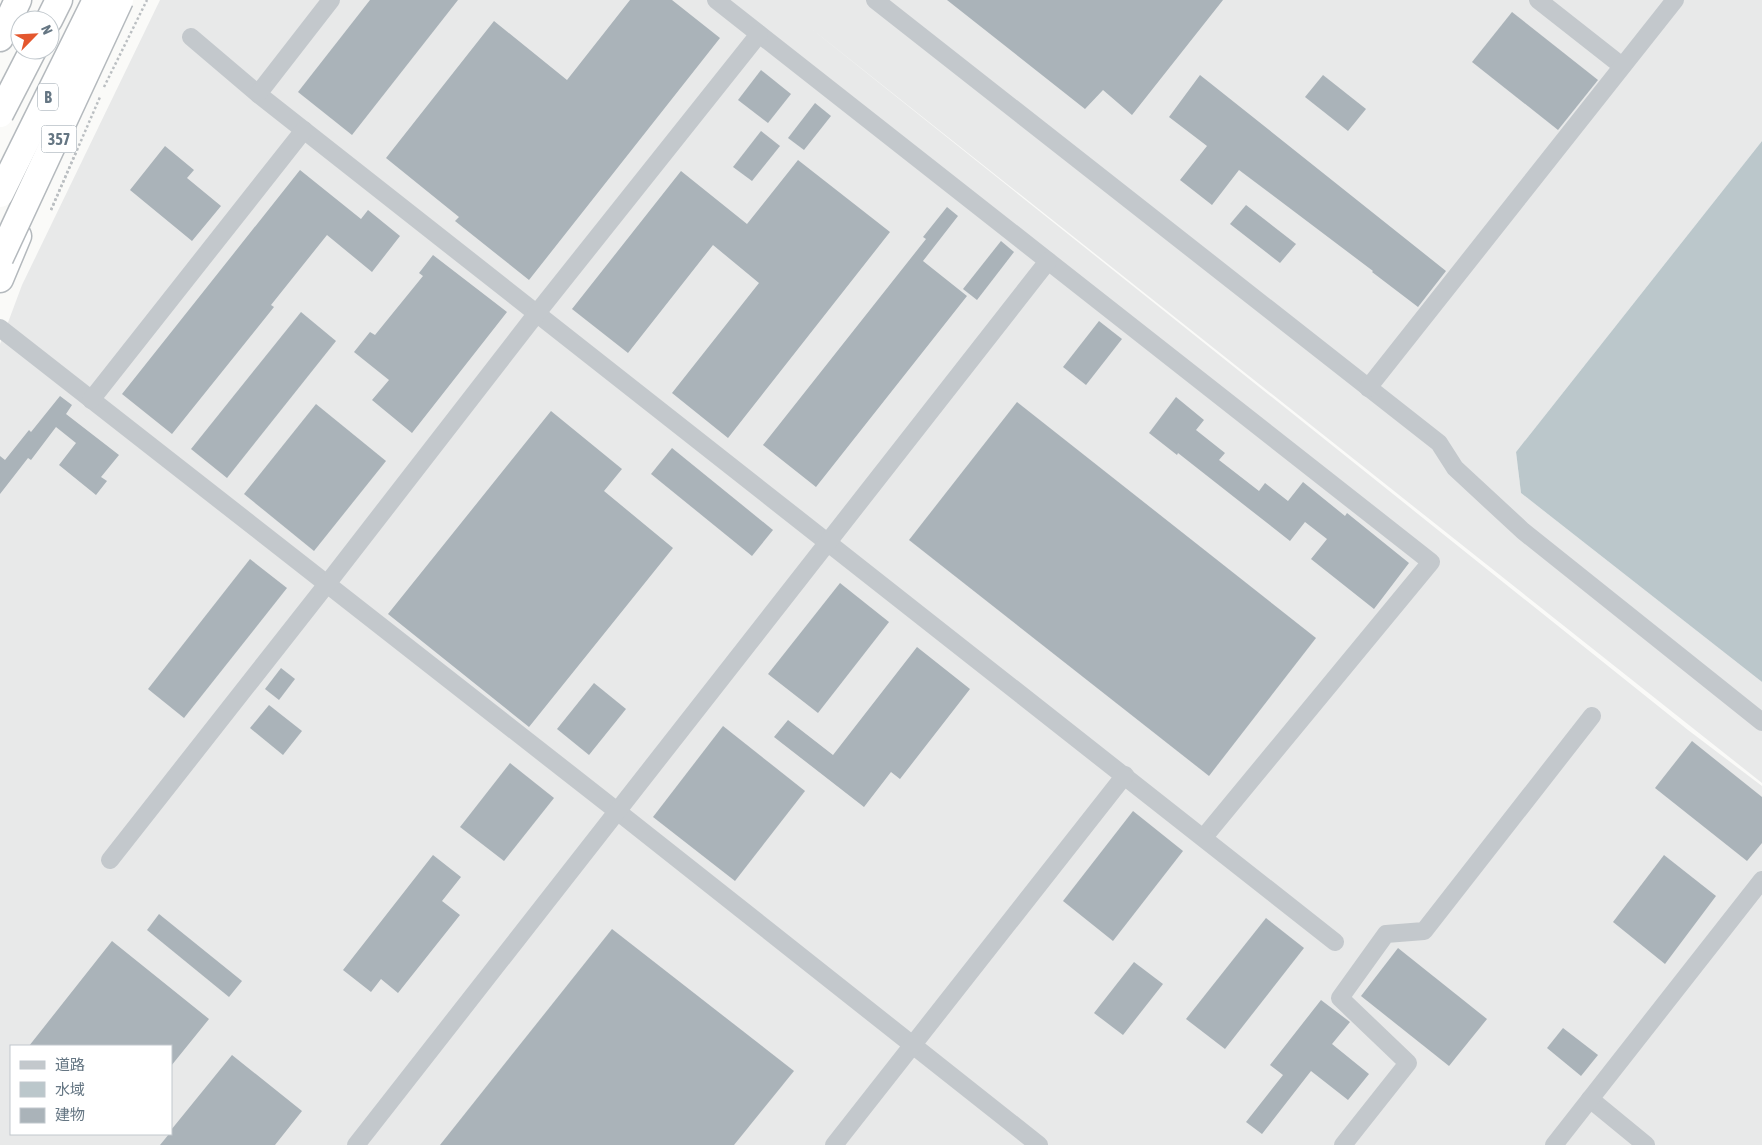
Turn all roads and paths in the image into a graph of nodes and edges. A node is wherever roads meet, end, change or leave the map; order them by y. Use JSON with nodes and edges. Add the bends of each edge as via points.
{"nodes":[{"id":1,"x":18,"y":0,"type":"edge"},
{"id":2,"x":96,"y":0,"type":"edge"},
{"id":3,"x":121,"y":0,"type":"edge"},
{"id":4,"x":146,"y":0,"type":"edge"},
{"id":5,"x":331,"y":0,"type":"edge"},
{"id":6,"x":716,"y":0,"type":"edge"},
{"id":7,"x":875,"y":0,"type":"edge"},
{"id":8,"x":1538,"y":0,"type":"edge"},
{"id":9,"x":1675,"y":0,"type":"edge"},
{"id":10,"x":759,"y":34,"type":"junction"},
{"id":11,"x":191,"y":37,"type":"dead end"},
{"id":12,"x":0,"y":38,"type":"edge"},
{"id":13,"x":10,"y":40,"type":"edge"},
{"id":14,"x":0,"y":57,"type":"edge"},
{"id":15,"x":28,"y":60,"type":"edge"},
{"id":16,"x":1622,"y":66,"type":"junction"},
{"id":17,"x":101,"y":94,"type":"junction"},
{"id":18,"x":258,"y":94,"type":"junction"},
{"id":19,"x":0,"y":114,"type":"edge"},
{"id":20,"x":304,"y":130,"type":"junction"},
{"id":21,"x":77,"y":150,"type":"dead end"},
{"id":22,"x":0,"y":194,"type":"edge"},
{"id":23,"x":51,"y":210,"type":"dead end"},
{"id":24,"x":0,"y":258,"type":"edge"},
{"id":25,"x":1048,"y":261,"type":"junction"},
{"id":26,"x":0,"y":279,"type":"edge"},
{"id":27,"x":537,"y":312,"type":"junction"},
{"id":28,"x":0,"y":328,"type":"edge"},
{"id":29,"x":1368,"y":388,"type":"junction"},
{"id":30,"x":91,"y":400,"type":"junction"},
{"id":31,"x":828,"y":541,"type":"junction"},
{"id":32,"x":327,"y":584,"type":"junction"},
{"id":33,"x":1592,"y":716,"type":"dead end"},
{"id":34,"x":1762,"y":722,"type":"edge"},
{"id":35,"x":1125,"y":775,"type":"junction"},
{"id":36,"x":617,"y":811,"type":"junction"},
{"id":37,"x":1204,"y":837,"type":"junction"},
{"id":38,"x":110,"y":860,"type":"dead end"},
{"id":39,"x":1762,"y":880,"type":"edge"},
{"id":40,"x":1335,"y":942,"type":"dead end"},
{"id":41,"x":913,"y":1044,"type":"junction"},
{"id":42,"x":1590,"y":1099,"type":"junction"},
{"id":43,"x":356,"y":1145,"type":"edge"},
{"id":44,"x":834,"y":1145,"type":"edge"},
{"id":45,"x":1039,"y":1145,"type":"edge"},
{"id":46,"x":1343,"y":1145,"type":"edge"},
{"id":47,"x":1554,"y":1145,"type":"edge"},
{"id":48,"x":1646,"y":1145,"type":"edge"}],
"edges":[{"from":1,"to":12,"type":"highway"},
{"from":2,"to":22,"type":"highway","number":"B","bridge":true},
{"from":3,"to":24,"type":"highway","bridge":true},
{"from":3,"to":26,"type":"highway","number":"357","via":[[105,28]]},
{"from":4,"to":17,"type":"path"},
{"from":5,"to":18,"type":"lane"},
{"from":6,"to":10,"type":"lane"},
{"from":7,"to":29,"type":"lane"},
{"from":8,"to":16,"type":"lane"},
{"from":9,"to":16,"type":"lane"},
{"from":10,"to":25,"type":"lane"},
{"from":10,"to":27,"type":"lane"},
{"from":11,"to":18,"type":"lane"},
{"from":13,"to":14,"type":"highway"},
{"from":15,"to":19,"type":"highway","number":"B","bridge":true},
{"from":16,"to":29,"type":"lane"},
{"from":17,"to":21,"type":"path"},
{"from":17,"to":23,"type":"path"},
{"from":18,"to":20,"type":"lane"},
{"from":20,"to":27,"type":"lane"},
{"from":20,"to":30,"type":"lane"},
{"from":25,"to":31,"type":"lane"},
{"from":25,"to":37,"type":"lane","via":[[1431,562]]},
{"from":27,"to":31,"type":"lane"},
{"from":27,"to":32,"type":"lane"},
{"from":28,"to":30,"type":"lane"},
{"from":29,"to":34,"type":"lane","via":[[1438,443],[1455,468],[1523,531]]},
{"from":30,"to":32,"type":"lane"},
{"from":31,"to":35,"type":"lane"},
{"from":31,"to":36,"type":"lane"},
{"from":32,"to":36,"type":"lane"},
{"from":32,"to":38,"type":"lane"},
{"from":33,"to":46,"type":"lane","via":[[1424,931],[1386,934],[1340,998],[1408,1063]]},
{"from":35,"to":37,"type":"lane"},
{"from":35,"to":41,"type":"lane"},
{"from":36,"to":41,"type":"lane"},
{"from":36,"to":43,"type":"lane"},
{"from":37,"to":40,"type":"lane"},
{"from":39,"to":42,"type":"lane"},
{"from":41,"to":44,"type":"lane"},
{"from":41,"to":45,"type":"lane"},
{"from":42,"to":47,"type":"lane"},
{"from":42,"to":48,"type":"lane"}]}
